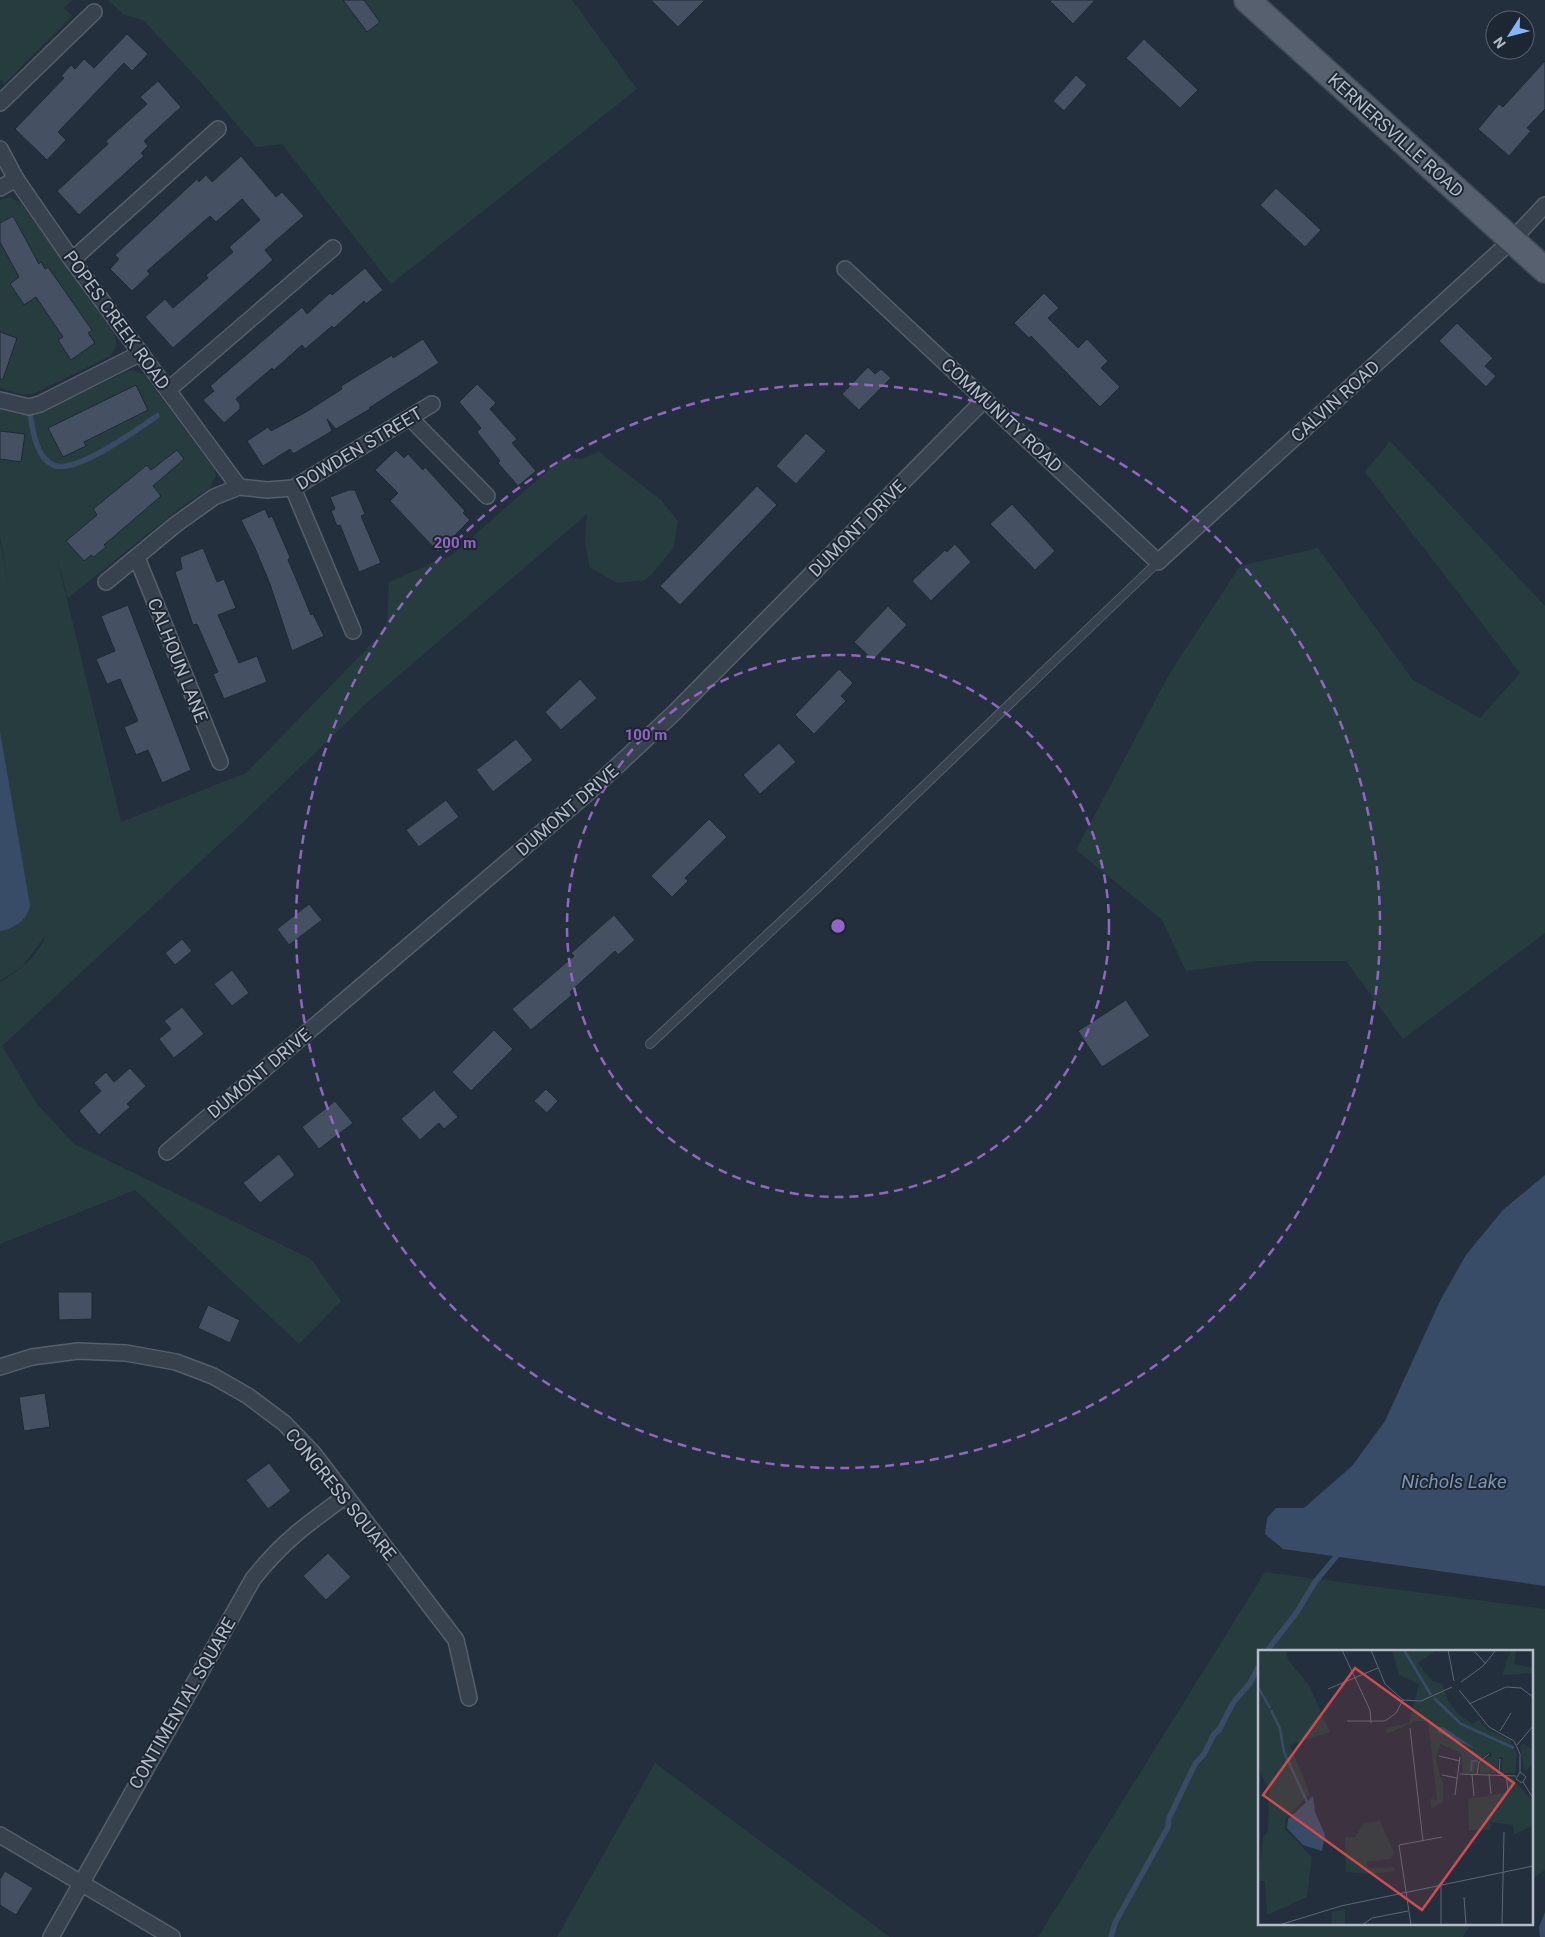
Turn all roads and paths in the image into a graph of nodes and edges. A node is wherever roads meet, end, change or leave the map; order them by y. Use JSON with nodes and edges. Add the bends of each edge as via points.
{"nodes":[{"id":1,"x":1247,"y":0,"type":"edge"},
{"id":2,"x":94,"y":12,"type":"dead end"},
{"id":3,"x":0,"y":103,"type":"edge"},
{"id":4,"x":218,"y":128,"type":"dead end"},
{"id":5,"x":0,"y":149,"type":"edge"},
{"id":6,"x":16,"y":179,"type":"junction"},
{"id":7,"x":0,"y":188,"type":"edge"},
{"id":8,"x":1545,"y":205,"type":"edge"},
{"id":9,"x":1512,"y":240,"type":"junction"},
{"id":10,"x":333,"y":248,"type":"dead end"},
{"id":11,"x":72,"y":260,"type":"junction"},
{"id":12,"x":845,"y":269,"type":"dead end"},
{"id":13,"x":1545,"y":270,"type":"edge"},
{"id":14,"x":141,"y":353,"type":"junction"},
{"id":15,"x":168,"y":390,"type":"junction"},
{"id":16,"x":985,"y":399,"type":"junction"},
{"id":17,"x":0,"y":400,"type":"edge"},
{"id":18,"x":432,"y":404,"type":"dead end"},
{"id":19,"x":410,"y":418,"type":"junction"},
{"id":20,"x":239,"y":487,"type":"junction"},
{"id":21,"x":293,"y":488,"type":"junction"},
{"id":22,"x":487,"y":496,"type":"dead end"},
{"id":23,"x":137,"y":558,"type":"junction"},
{"id":24,"x":1158,"y":562,"type":"junction"},
{"id":25,"x":106,"y":582,"type":"dead end"},
{"id":26,"x":353,"y":631,"type":"dead end"},
{"id":27,"x":220,"y":762,"type":"dead end"},
{"id":28,"x":650,"y":1044,"type":"dead end"},
{"id":29,"x":167,"y":1152,"type":"dead end"},
{"id":30,"x":0,"y":1367,"type":"edge"},
{"id":31,"x":346,"y":1496,"type":"junction"},
{"id":32,"x":469,"y":1698,"type":"dead end"},
{"id":33,"x":0,"y":1835,"type":"edge"},
{"id":34,"x":81,"y":1883,"type":"junction"},
{"id":35,"x":51,"y":1937,"type":"edge"},
{"id":36,"x":172,"y":1937,"type":"edge"}],
"edges":[{"from":1,"to":9,"type":"main road","name":"KERNERSVILLE ROAD"},
{"from":2,"to":3,"type":"street"},
{"from":4,"to":11,"type":"street"},
{"from":5,"to":6,"type":"street","name":"POPES CREEK ROAD"},
{"from":6,"to":7,"type":"street"},
{"from":6,"to":11,"type":"street","name":"POPES CREEK ROAD"},
{"from":8,"to":9,"type":"street","name":"CALVIN ROAD"},
{"from":9,"to":13,"type":"main road","name":"KERNERSVILLE ROAD"},
{"from":9,"to":24,"type":"street","name":"CALVIN ROAD"},
{"from":10,"to":15,"type":"street"},
{"from":11,"to":14,"type":"street","name":"POPES CREEK ROAD"},
{"from":12,"to":16,"type":"street","name":"COMMUNITY ROAD"},
{"from":14,"to":15,"type":"street","name":"POPES CREEK ROAD"},
{"from":14,"to":17,"type":"street","via":[[40,404],[29,407]]},
{"from":15,"to":20,"type":"street","name":"POPES CREEK ROAD"},
{"from":16,"to":24,"type":"street","name":"COMMUNITY ROAD"},
{"from":16,"to":29,"type":"street","name":"DUMONT DRIVE","via":[[674,713],[589,792]]},
{"from":18,"to":19,"type":"street","name":"DOWDEN STREET"},
{"from":19,"to":21,"type":"street","name":"DOWDEN STREET"},
{"from":19,"to":22,"type":"street"},
{"from":20,"to":21,"type":"street","name":"DOWDEN STREET"},
{"from":20,"to":23,"type":"street","name":"DOWDEN STREET","via":[[214,497]]},
{"from":21,"to":26,"type":"street"},
{"from":23,"to":25,"type":"street","name":"DOWDEN STREET"},
{"from":23,"to":27,"type":"street","name":"CALHOUN LANE"},
{"from":24,"to":28,"type":"lane"},
{"from":30,"to":31,"type":"street","name":"CONGRESS SQUARE","via":[[32,1357],[78,1351],[126,1353],[176,1362],[213,1376],[284,1422],[313,1452]]},
{"from":31,"to":32,"type":"street","name":"CONGRESS SQUARE","via":[[456,1640]]},
{"from":31,"to":34,"type":"street","name":"CONTIMENTAL SQUARE","via":[[298,1530],[274,1552],[252,1580]]},
{"from":33,"to":34,"type":"street"},
{"from":34,"to":35,"type":"street","name":"CONTIMENTAL SQUARE"},
{"from":34,"to":36,"type":"street"}]}
